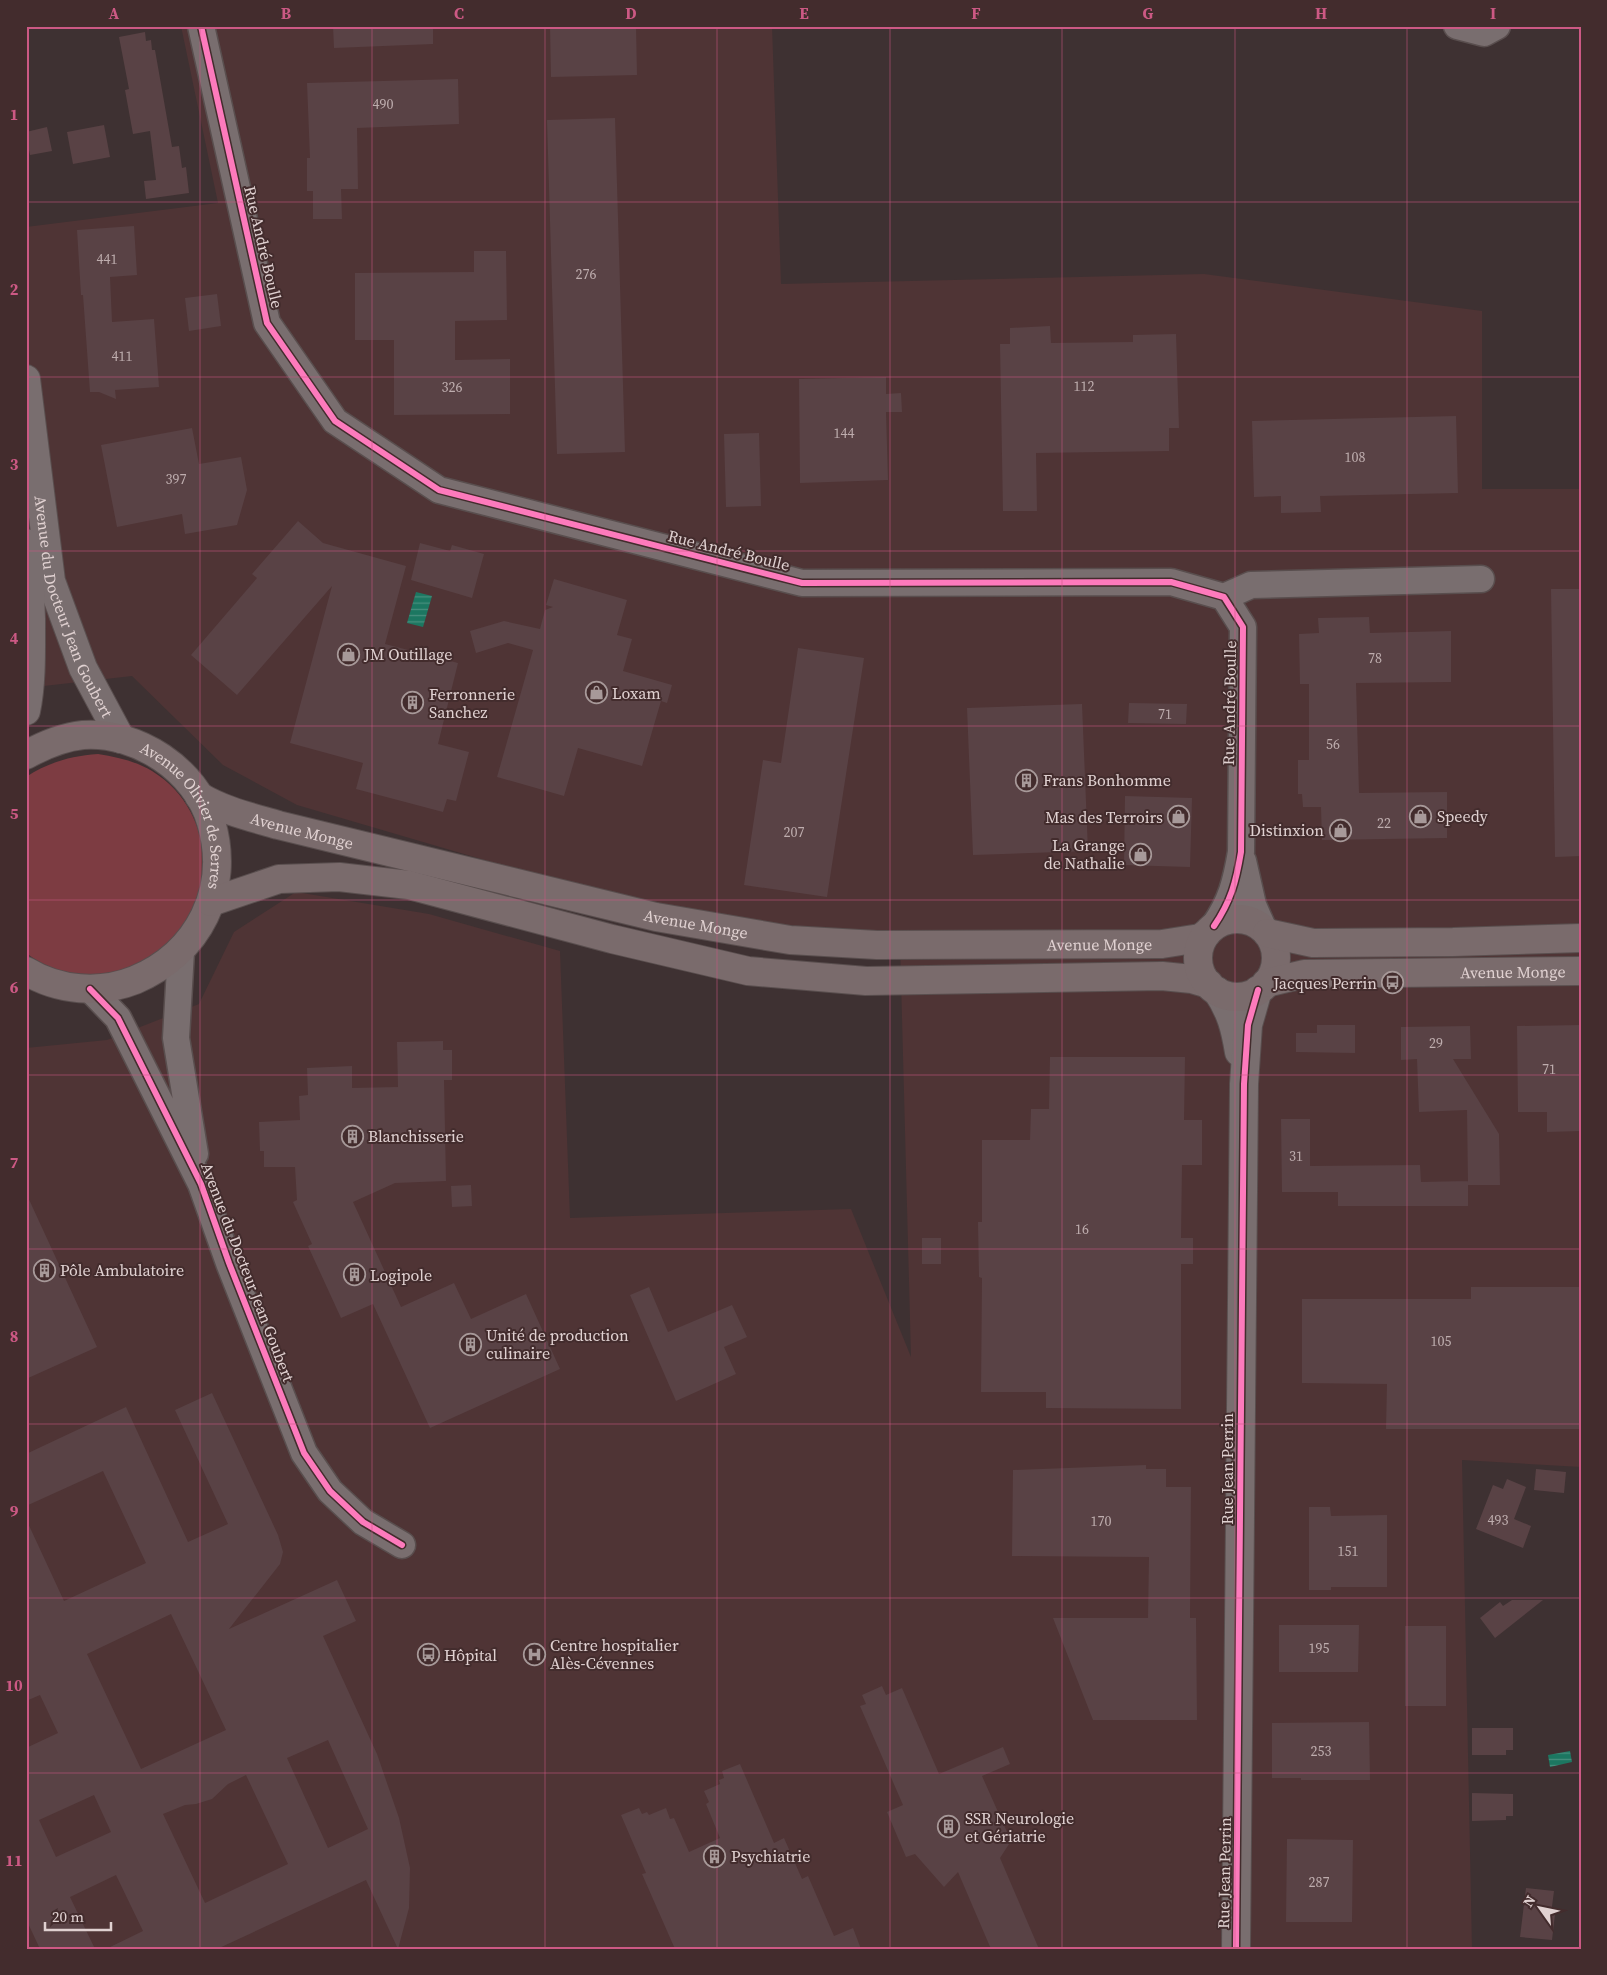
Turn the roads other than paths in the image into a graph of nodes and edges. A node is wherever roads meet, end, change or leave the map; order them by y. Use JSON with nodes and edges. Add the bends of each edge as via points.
{"nodes":[{"id":1,"x":200,"y":26,"type":"edge"},
{"id":2,"x":1457,"y":26,"type":"edge"},
{"id":3,"x":1497,"y":26,"type":"edge"},
{"id":4,"x":26,"y":380,"type":"edge"},
{"id":5,"x":33,"y":483,"type":"edge"},
{"id":6,"x":26,"y":543,"type":"edge"},
{"id":7,"x":1481,"y":579,"type":"dead end"},
{"id":8,"x":1224,"y":597,"type":"junction"},
{"id":9,"x":26,"y":712,"type":"edge"},
{"id":10,"x":121,"y":739,"type":"junction"},
{"id":11,"x":26,"y":755,"type":"edge"},
{"id":12,"x":199,"y":796,"type":"junction"},
{"id":13,"x":1241,"y":852,"type":"junction"},
{"id":14,"x":211,"y":902,"type":"junction"},
{"id":15,"x":1210,"y":930,"type":"junction"},
{"id":16,"x":1266,"y":931,"type":"junction"},
{"id":17,"x":1581,"y":938,"type":"edge"},
{"id":18,"x":181,"y":951,"type":"junction"},
{"id":19,"x":1581,"y":971,"type":"edge"},
{"id":20,"x":34,"y":981,"type":"edge"},
{"id":21,"x":1262,"y":987,"type":"junction"},
{"id":22,"x":1213,"y":988,"type":"junction"},
{"id":23,"x":90,"y":989,"type":"junction"},
{"id":24,"x":1244,"y":1084,"type":"junction"},
{"id":25,"x":201,"y":1184,"type":"junction"},
{"id":26,"x":402,"y":1545,"type":"dead end"},
{"id":27,"x":1236,"y":1949,"type":"edge"}],
"edges":[{"from":1,"to":8,"type":"street","name":"Rue André Boulle","via":[[267,322],[335,421],[439,490],[802,583],[1171,582]]},
{"from":2,"to":3,"type":"street","via":[[1484,33]]},
{"from":4,"to":5,"type":"street","name":"Avenue du Docteur Jean Goubert"},
{"from":5,"to":10,"type":"street","name":"Avenue du Docteur Jean Goubert","via":[[51,580],[83,668]]},
{"from":6,"to":9,"type":"street","name":"Avenue du Docteur Jean Goubert","via":[[30,566],[31,642]]},
{"from":7,"to":8,"type":"street","via":[[1251,585]]},
{"from":8,"to":13,"type":"street","name":"Rue André Boulle","via":[[1243,627]]},
{"from":10,"to":11,"type":"main road","name":"Avenue Olivier de Serres","via":[[83,735],[46,744]]},
{"from":10,"to":12,"type":"main road","name":"Avenue Olivier de Serres","via":[[152,751],[179,770]]},
{"from":12,"to":14,"type":"main road","name":"Avenue Olivier de Serres","via":[[211,821],[217,848],[217,875]]},
{"from":12,"to":15,"type":"main road","name":"Avenue Monge","via":[[232,812],[317,835],[656,917],[790,940],[877,945],[1162,944],[1200,938]]},
{"from":13,"to":15,"type":"street","name":"Rue André Boulle","via":[[1236,884],[1224,912]]},
{"from":13,"to":16,"type":"street","name":"Rue André Boulle","via":[[1253,905]]},
{"from":14,"to":18,"type":"main road","name":"Avenue Olivier de Serres","via":[[204,920]]},
{"from":14,"to":22,"type":"main road","name":"Avenue Monge","via":[[279,879],[339,877],[409,885],[748,971],[866,981],[1162,976],[1192,979]]},
{"from":15,"to":16,"type":"main road","via":[[1226,920],[1240,919],[1253,922]]},
{"from":15,"to":22,"type":"main road","via":[[1200,946],[1198,960],[1201,973]]},
{"from":16,"to":17,"type":"main road","name":"Avenue Monge","via":[[1313,943]]},
{"from":16,"to":21,"type":"main road","via":[[1273,942],[1275,958],[1272,974]]},
{"from":18,"to":23,"type":"main road","name":"Avenue Olivier de Serres","via":[[154,972],[123,985]]},
{"from":18,"to":25,"type":"street","name":"Avenue du Docteur Jean Goubert","via":[[176,1038]]},
{"from":19,"to":21,"type":"main road","name":"Avenue Monge","via":[[1304,974]]},
{"from":20,"to":23,"type":"main road","name":"Avenue Olivier de Serres"},
{"from":21,"to":22,"type":"main road","via":[[1238,997]]},
{"from":21,"to":24,"type":"street","name":"Rue Jean Perrin","via":[[1248,1025]]},
{"from":22,"to":24,"type":"street","name":"Rue Jean Perrin","via":[[1228,1008],[1235,1028]]},
{"from":23,"to":25,"type":"street","name":"Avenue du Docteur Jean Goubert","via":[[118,1018]]},
{"from":24,"to":27,"type":"street","name":"Rue Jean Perrin"},
{"from":25,"to":26,"type":"street","name":"Avenue du Docteur Jean Goubert","via":[[304,1453],[330,1491],[363,1522]]}]}
